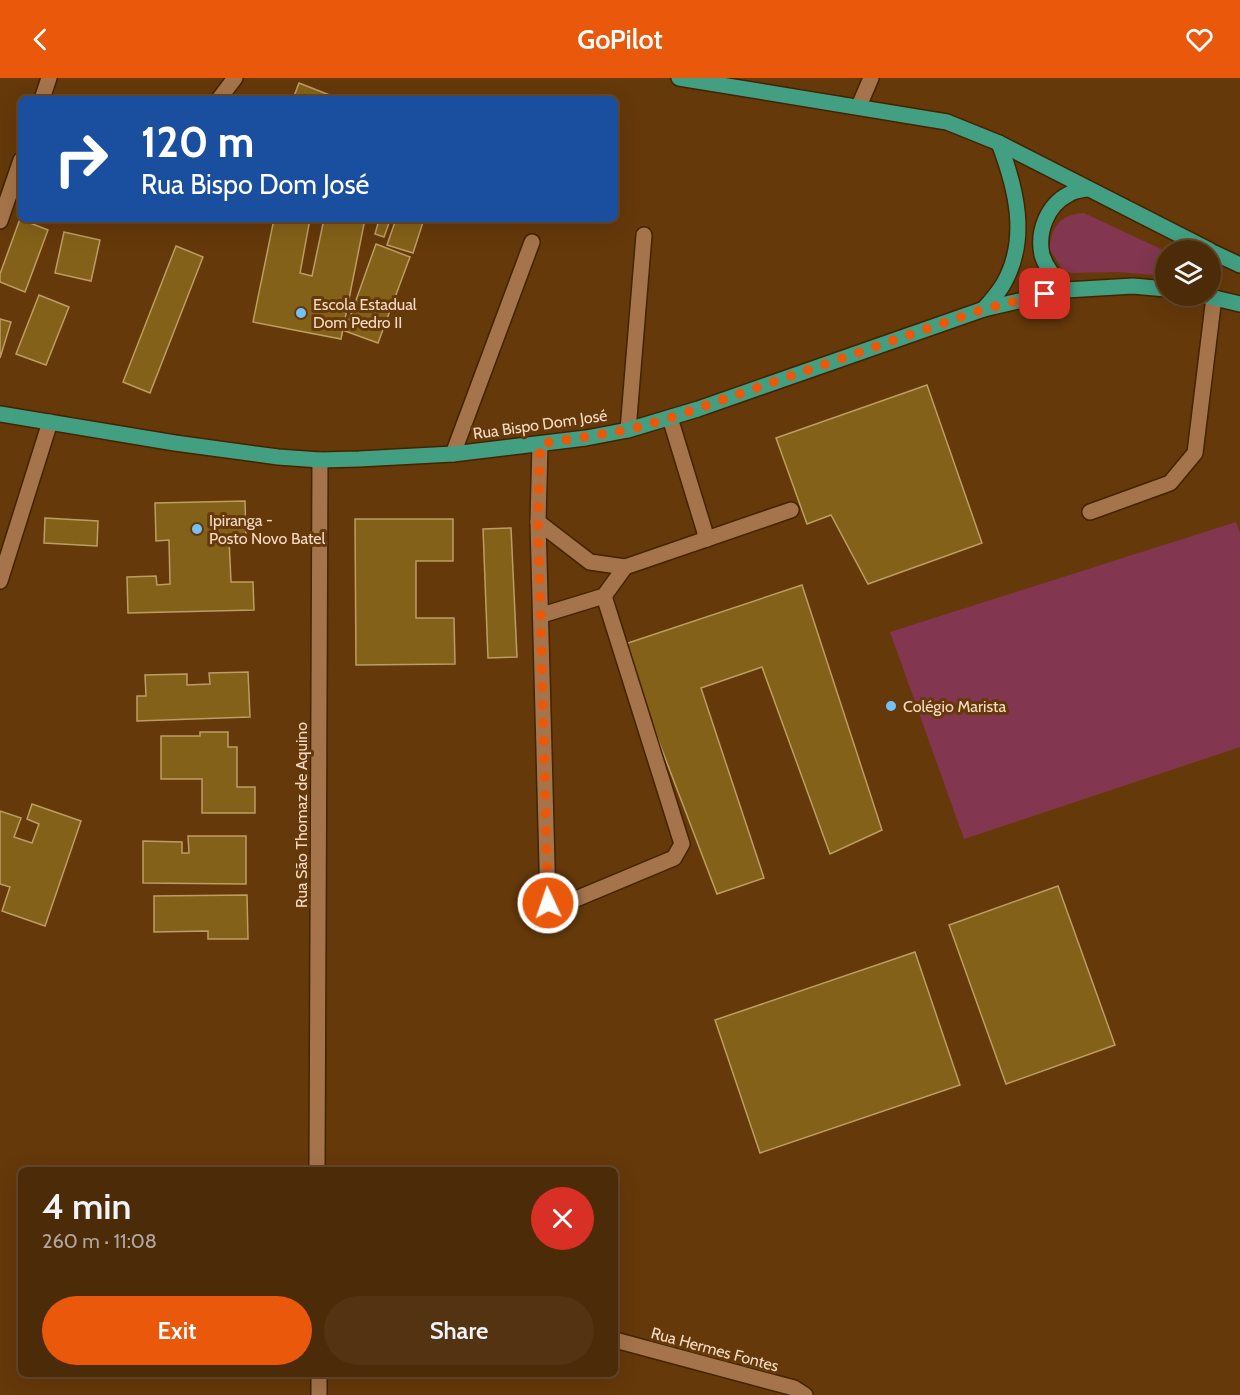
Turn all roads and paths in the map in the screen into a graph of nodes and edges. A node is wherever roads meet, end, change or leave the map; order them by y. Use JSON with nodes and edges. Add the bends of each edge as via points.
{"nodes":[{"id":1,"x":49,"y":78,"type":"edge"},
{"id":2,"x":236,"y":78,"type":"edge"},
{"id":3,"x":679,"y":78,"type":"edge"},
{"id":4,"x":871,"y":78,"type":"edge"},
{"id":5,"x":43,"y":96,"type":"edge"},
{"id":6,"x":221,"y":96,"type":"edge"},
{"id":7,"x":859,"y":106,"type":"junction"},
{"id":8,"x":999,"y":143,"type":"junction"},
{"id":9,"x":18,"y":169,"type":"edge"},
{"id":10,"x":1087,"y":189,"type":"junction"},
{"id":11,"x":0,"y":220,"type":"edge"},
{"id":12,"x":644,"y":235,"type":"dead end"},
{"id":13,"x":1188,"y":240,"type":"edge"},
{"id":14,"x":532,"y":242,"type":"dead end"},
{"id":15,"x":1221,"y":256,"type":"edge"},
{"id":16,"x":1240,"y":265,"type":"edge"},
{"id":17,"x":1155,"y":288,"type":"edge"},
{"id":18,"x":1066,"y":290,"type":"junction"},
{"id":19,"x":1221,"y":299,"type":"edge"},
{"id":20,"x":1240,"y":304,"type":"edge"},
{"id":21,"x":1209,"y":306,"type":"edge"},
{"id":22,"x":984,"y":309,"type":"junction"},
{"id":23,"x":0,"y":414,"type":"edge"},
{"id":24,"x":670,"y":418,"type":"junction"},
{"id":25,"x":50,"y":422,"type":"junction"},
{"id":26,"x":628,"y":430,"type":"junction"},
{"id":27,"x":540,"y":444,"type":"junction"},
{"id":28,"x":453,"y":454,"type":"junction"},
{"id":29,"x":320,"y":460,"type":"junction"},
{"id":30,"x":791,"y":510,"type":"dead end"},
{"id":31,"x":1090,"y":512,"type":"dead end"},
{"id":32,"x":538,"y":522,"type":"junction"},
{"id":33,"x":707,"y":539,"type":"junction"},
{"id":34,"x":625,"y":567,"type":"junction"},
{"id":35,"x":0,"y":581,"type":"edge"},
{"id":36,"x":604,"y":596,"type":"junction"},
{"id":37,"x":542,"y":615,"type":"junction"},
{"id":38,"x":317,"y":1167,"type":"edge"},
{"id":39,"x":618,"y":1341,"type":"edge"},
{"id":40,"x":319,"y":1377,"type":"edge"},
{"id":41,"x":797,"y":1393,"type":"edge"},
{"id":42,"x":319,"y":1395,"type":"edge"}],
"edges":[{"from":1,"to":5,"type":"street"},
{"from":2,"to":6,"type":"street"},
{"from":3,"to":7,"type":"main road"},
{"from":4,"to":7,"type":"street"},
{"from":7,"to":8,"type":"main road","via":[[947,122]]},
{"from":8,"to":10,"type":"main road"},
{"from":8,"to":22,"type":"main road","via":[[1017,203],[1018,238],[1013,264],[1003,285]]},
{"from":9,"to":11,"type":"street"},
{"from":10,"to":13,"type":"main road"},
{"from":10,"to":18,"type":"main road","via":[[1069,194],[1054,205],[1041,239],[1042,256]]},
{"from":12,"to":26,"type":"street"},
{"from":14,"to":28,"type":"street"},
{"from":15,"to":16,"type":"main road"},
{"from":17,"to":18,"type":"main road","name":"Rua Bispo Dom José"},
{"from":18,"to":22,"type":"main road","name":"Rua Bispo Dom José"},
{"from":19,"to":20,"type":"main road"},
{"from":21,"to":31,"type":"street","via":[[1195,453],[1170,483]]},
{"from":22,"to":24,"type":"main road","name":"Rua Bispo Dom José"},
{"from":23,"to":25,"type":"main road","name":"Rua Bispo Dom José"},
{"from":24,"to":26,"type":"main road","name":"Rua Bispo Dom José"},
{"from":24,"to":33,"type":"street"},
{"from":25,"to":29,"type":"main road","name":"Rua Bispo Dom José","via":[[228,451]]},
{"from":25,"to":35,"type":"street"},
{"from":26,"to":27,"type":"main road","name":"Rua Bispo Dom José"},
{"from":27,"to":28,"type":"main road","name":"Rua Bispo Dom José"},
{"from":27,"to":32,"type":"street"},
{"from":28,"to":29,"type":"main road","name":"Rua Bispo Dom José"},
{"from":29,"to":38,"type":"street","name":"Rua São Thomaz de Aquino"},
{"from":30,"to":33,"type":"street"},
{"from":32,"to":34,"type":"street","via":[[590,562]]},
{"from":32,"to":37,"type":"street"},
{"from":33,"to":34,"type":"street"},
{"from":34,"to":36,"type":"street"},
{"from":36,"to":37,"type":"street"},
{"from":36,"to":37,"type":"street","via":[[682,844],[675,858],[564,904],[548,903]]},
{"from":39,"to":41,"type":"street","name":"Rua Hermes Fontes"},
{"from":40,"to":42,"type":"street"}]}
